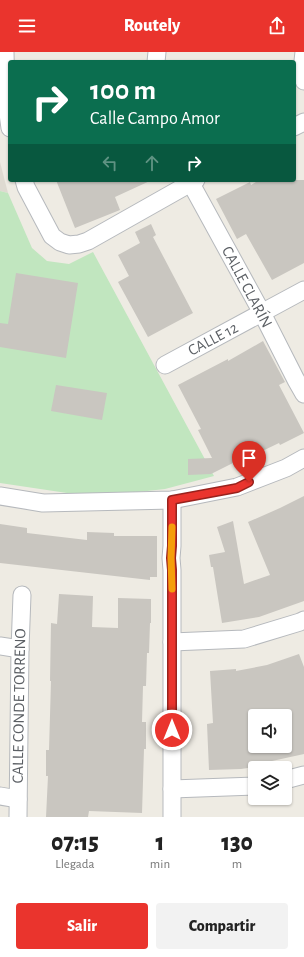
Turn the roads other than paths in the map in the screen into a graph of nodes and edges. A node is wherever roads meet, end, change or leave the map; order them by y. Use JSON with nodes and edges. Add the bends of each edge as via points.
{"nodes":[{"id":1,"x":5,"y":52,"type":"edge"},
{"id":2,"x":304,"y":52,"type":"edge"},
{"id":3,"x":304,"y":81,"type":"edge"},
{"id":4,"x":8,"y":114,"type":"edge"},
{"id":5,"x":25,"y":182,"type":"edge"},
{"id":6,"x":190,"y":182,"type":"edge"},
{"id":7,"x":193,"y":182,"type":"edge"},
{"id":8,"x":304,"y":290,"type":"edge"},
{"id":9,"x":262,"y":313,"type":"junction"},
{"id":10,"x":165,"y":365,"type":"dead end"},
{"id":11,"x":304,"y":394,"type":"edge"},
{"id":12,"x":304,"y":458,"type":"edge"},
{"id":13,"x":0,"y":496,"type":"edge"},
{"id":14,"x":172,"y":500,"type":"junction"},
{"id":15,"x":22,"y":595,"type":"dead end"},
{"id":16,"x":304,"y":620,"type":"edge"},
{"id":17,"x":172,"y":642,"type":"junction"},
{"id":18,"x":0,"y":646,"type":"edge"},
{"id":19,"x":20,"y":649,"type":"junction"},
{"id":20,"x":304,"y":775,"type":"edge"},
{"id":21,"x":292,"y":778,"type":"edge"},
{"id":22,"x":248,"y":786,"type":"edge"},
{"id":23,"x":172,"y":789,"type":"junction"},
{"id":24,"x":0,"y":796,"type":"edge"},
{"id":25,"x":18,"y":799,"type":"junction"},
{"id":26,"x":18,"y":817,"type":"edge"},
{"id":27,"x":172,"y":817,"type":"edge"}],
"edges":[{"from":1,"to":4,"type":"street"},
{"from":2,"to":3,"type":"street"},
{"from":5,"to":6,"type":"street","via":[[52,236],[69,245],[88,241]]},
{"from":7,"to":9,"type":"street","name":"CALLE CLARÍN"},
{"from":8,"to":9,"type":"street","name":"CALLE 12"},
{"from":9,"to":10,"type":"street","name":"CALLE 12"},
{"from":9,"to":11,"type":"street","name":"CALLE CLARÍN"},
{"from":12,"to":14,"type":"street","via":[[237,488]]},
{"from":13,"to":14,"type":"street","via":[[43,503]]},
{"from":14,"to":17,"type":"street"},
{"from":15,"to":19,"type":"street","name":"CALLE CONDE TORRENO"},
{"from":16,"to":17,"type":"street","via":[[244,639]]},
{"from":17,"to":23,"type":"street"},
{"from":18,"to":19,"type":"street"},
{"from":19,"to":25,"type":"street","name":"CALLE CONDE TORRENO"},
{"from":20,"to":21,"type":"street"},
{"from":22,"to":23,"type":"street"},
{"from":23,"to":27,"type":"street"},
{"from":24,"to":25,"type":"street"},
{"from":25,"to":26,"type":"street","name":"CALLE CONDE TORRENO"}]}
